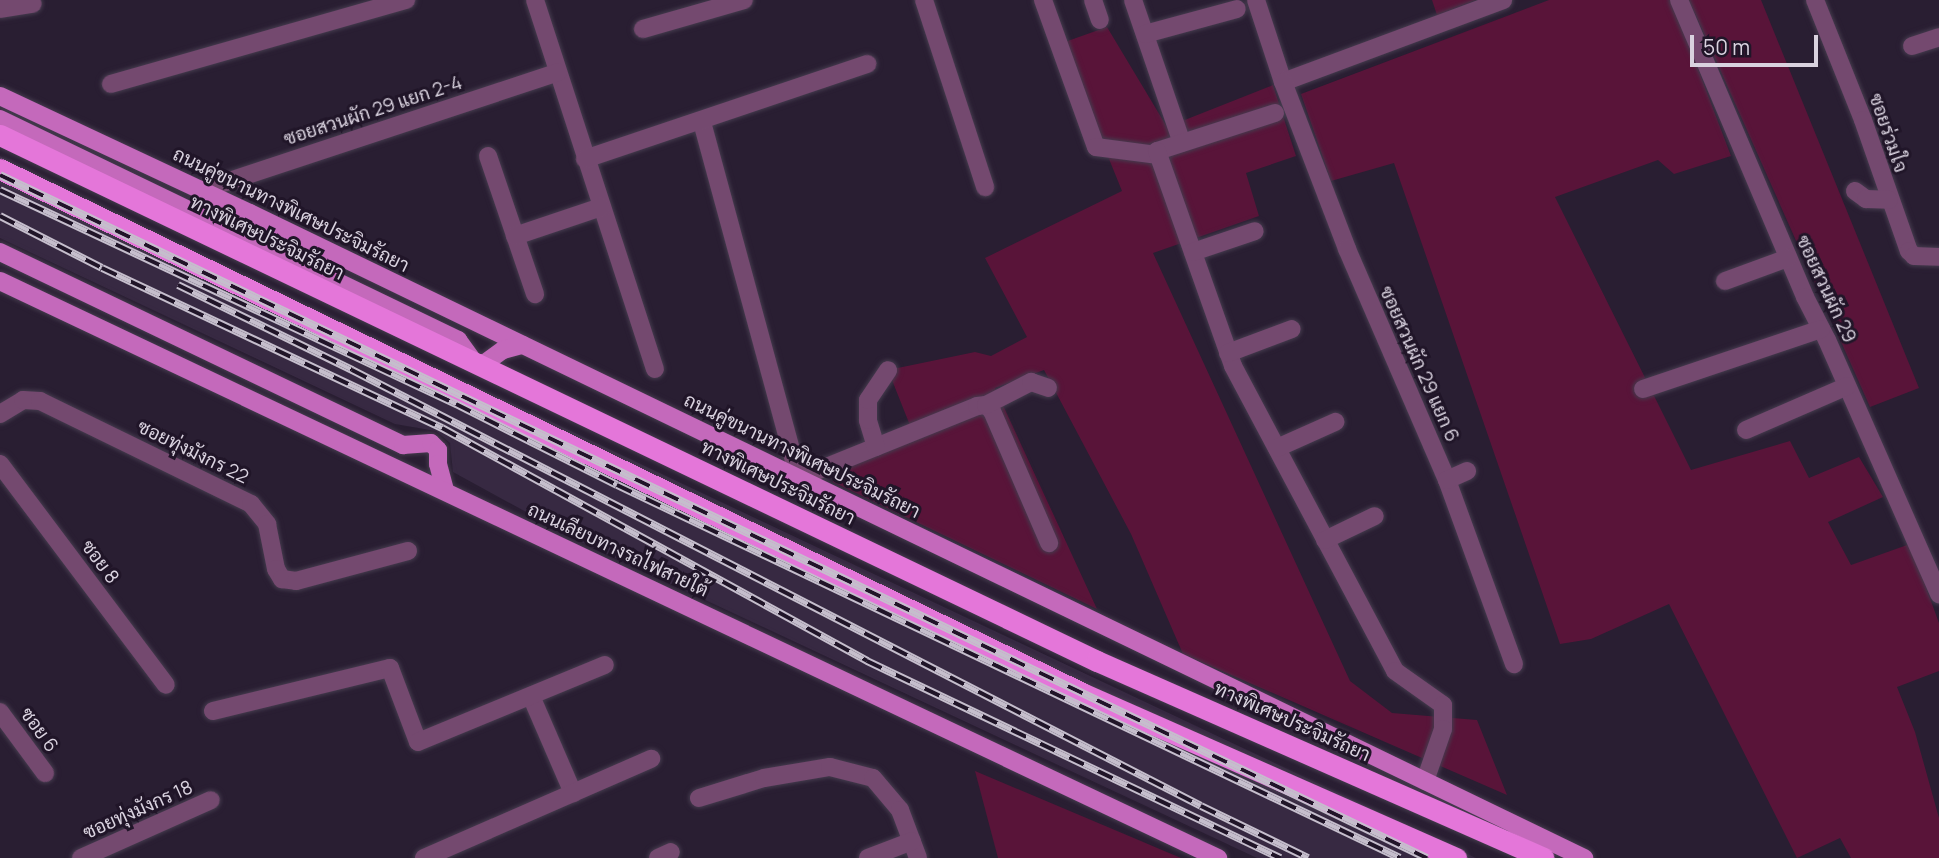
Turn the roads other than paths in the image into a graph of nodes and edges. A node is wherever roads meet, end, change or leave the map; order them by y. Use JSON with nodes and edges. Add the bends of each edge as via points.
{"nodes":[{"id":1,"x":406,"y":0,"type":"edge"},
{"id":2,"x":535,"y":0,"type":"edge"},
{"id":3,"x":744,"y":0,"type":"edge"},
{"id":4,"x":925,"y":0,"type":"edge"},
{"id":5,"x":1043,"y":0,"type":"edge"},
{"id":6,"x":1093,"y":0,"type":"edge"},
{"id":7,"x":1133,"y":0,"type":"edge"},
{"id":8,"x":1256,"y":0,"type":"edge"},
{"id":9,"x":1503,"y":0,"type":"edge"},
{"id":10,"x":1679,"y":0,"type":"edge"},
{"id":11,"x":1815,"y":0,"type":"edge"},
{"id":12,"x":33,"y":4,"type":"dead end"},
{"id":13,"x":0,"y":9,"type":"edge"},
{"id":14,"x":1237,"y":9,"type":"dead end"},
{"id":15,"x":1100,"y":20,"type":"dead end"},
{"id":16,"x":643,"y":29,"type":"dead end"},
{"id":17,"x":1145,"y":34,"type":"junction"},
{"id":18,"x":1939,"y":37,"type":"edge"},
{"id":19,"x":1912,"y":46,"type":"dead end"},
{"id":20,"x":867,"y":64,"type":"dead end"},
{"id":21,"x":558,"y":72,"type":"junction"},
{"id":22,"x":1283,"y":82,"type":"junction"},
{"id":23,"x":111,"y":84,"type":"dead end"},
{"id":24,"x":0,"y":96,"type":"edge"},
{"id":25,"x":1275,"y":113,"type":"dead end"},
{"id":26,"x":0,"y":119,"type":"edge"},
{"id":27,"x":702,"y":122,"type":"junction"},
{"id":28,"x":0,"y":135,"type":"edge"},
{"id":29,"x":1182,"y":143,"type":"junction"},
{"id":30,"x":1158,"y":155,"type":"junction"},
{"id":31,"x":488,"y":156,"type":"dead end"},
{"id":32,"x":585,"y":159,"type":"junction"},
{"id":33,"x":0,"y":169,"type":"edge"},
{"id":34,"x":985,"y":187,"type":"dead end"},
{"id":35,"x":202,"y":190,"type":"junction"},
{"id":36,"x":1855,"y":191,"type":"dead end"},
{"id":37,"x":1889,"y":200,"type":"junction"},
{"id":38,"x":601,"y":207,"type":"junction"},
{"id":39,"x":1255,"y":231,"type":"dead end"},
{"id":40,"x":515,"y":236,"type":"junction"},
{"id":41,"x":1193,"y":252,"type":"junction"},
{"id":42,"x":0,"y":253,"type":"edge"},
{"id":43,"x":1939,"y":257,"type":"edge"},
{"id":44,"x":1788,"y":258,"type":"junction"},
{"id":45,"x":0,"y":281,"type":"edge"},
{"id":46,"x":1725,"y":281,"type":"dead end"},
{"id":47,"x":535,"y":294,"type":"dead end"},
{"id":48,"x":1292,"y":329,"type":"dead end"},
{"id":49,"x":1821,"y":329,"type":"junction"},
{"id":50,"x":522,"y":345,"type":"junction"},
{"id":51,"x":1228,"y":353,"type":"junction"},
{"id":52,"x":655,"y":369,"type":"dead end"},
{"id":53,"x":888,"y":370,"type":"dead end"},
{"id":54,"x":1847,"y":386,"type":"junction"},
{"id":55,"x":1048,"y":388,"type":"dead end"},
{"id":56,"x":1643,"y":389,"type":"dead end"},
{"id":57,"x":986,"y":405,"type":"junction"},
{"id":58,"x":0,"y":414,"type":"edge"},
{"id":59,"x":1335,"y":422,"type":"dead end"},
{"id":60,"x":1746,"y":430,"type":"dead end"},
{"id":61,"x":876,"y":447,"type":"junction"},
{"id":62,"x":1277,"y":448,"type":"junction"},
{"id":63,"x":0,"y":464,"type":"edge"},
{"id":64,"x":1467,"y":471,"type":"dead end"},
{"id":65,"x":799,"y":478,"type":"junction"},
{"id":66,"x":1447,"y":480,"type":"junction"},
{"id":67,"x":445,"y":490,"type":"junction"},
{"id":68,"x":1375,"y":516,"type":"dead end"},
{"id":69,"x":1325,"y":540,"type":"junction"},
{"id":70,"x":1049,"y":543,"type":"dead end"},
{"id":71,"x":408,"y":551,"type":"dead end"},
{"id":72,"x":1937,"y":584,"type":"edge"},
{"id":73,"x":1514,"y":663,"type":"dead end"},
{"id":74,"x":605,"y":665,"type":"dead end"},
{"id":75,"x":166,"y":685,"type":"dead end"},
{"id":76,"x":531,"y":696,"type":"junction"},
{"id":77,"x":213,"y":711,"type":"dead end"},
{"id":78,"x":0,"y":712,"type":"edge"},
{"id":79,"x":651,"y":759,"type":"dead end"},
{"id":80,"x":45,"y":774,"type":"dead end"},
{"id":81,"x":1425,"y":781,"type":"junction"},
{"id":82,"x":573,"y":793,"type":"junction"},
{"id":83,"x":699,"y":798,"type":"dead end"},
{"id":84,"x":211,"y":800,"type":"dead end"},
{"id":85,"x":915,"y":849,"type":"edge"},
{"id":86,"x":81,"y":858,"type":"edge"},
{"id":87,"x":424,"y":858,"type":"edge"},
{"id":88,"x":868,"y":858,"type":"edge"},
{"id":89,"x":1217,"y":858,"type":"edge"},
{"id":90,"x":1456,"y":858,"type":"edge"},
{"id":91,"x":1544,"y":858,"type":"edge"},
{"id":92,"x":1584,"y":858,"type":"edge"}],
"edges":[{"from":1,"to":23,"type":"street"},
{"from":2,"to":21,"type":"street"},
{"from":3,"to":16,"type":"street"},
{"from":4,"to":34,"type":"street"},
{"from":5,"to":30,"type":"street","via":[[1096,147]]},
{"from":6,"to":15,"type":"street"},
{"from":7,"to":17,"type":"street"},
{"from":8,"to":22,"type":"street"},
{"from":9,"to":22,"type":"street"},
{"from":10,"to":44,"type":"street","name":"ซอยสวนผัก 29"},
{"from":11,"to":37,"type":"street","name":"ซอยร่วมใจ"},
{"from":12,"to":13,"type":"street"},
{"from":14,"to":17,"type":"street"},
{"from":17,"to":29,"type":"street"},
{"from":18,"to":19,"type":"street"},
{"from":20,"to":27,"type":"street"},
{"from":21,"to":32,"type":"street"},
{"from":21,"to":35,"type":"street","name":"ซอยสวนผัก 29 แยก 2-4"},
{"from":22,"to":66,"type":"street","name":"ซอยสวนผัก 29 แยก 6","via":[[1346,249]]},
{"from":24,"to":35,"type":"main road","name":"ถนนคู่ขนานทางพิเศษประจิมรัถยา"},
{"from":25,"to":29,"type":"street"},
{"from":26,"to":50,"type":"main road","via":[[458,340],[475,363],[485,363],[503,350]]},
{"from":27,"to":32,"type":"street"},
{"from":27,"to":65,"type":"street"},
{"from":28,"to":91,"type":"highway","name":"ทางพิเศษประจิมรัถยา","via":[[1097,661]]},
{"from":29,"to":30,"type":"street","via":[[1157,150]]},
{"from":30,"to":41,"type":"street"},
{"from":31,"to":40,"type":"street"},
{"from":32,"to":38,"type":"street"},
{"from":33,"to":90,"type":"highway","via":[[1082,693]]},
{"from":35,"to":50,"type":"main road","name":"ถนนคู่ขนานทางพิเศษประจิมรัถยา"},
{"from":36,"to":37,"type":"street","via":[[1866,199]]},
{"from":37,"to":43,"type":"street","name":"ซอยร่วมใจ","via":[[1909,251],[1914,256]]},
{"from":38,"to":40,"type":"street"},
{"from":38,"to":52,"type":"street"},
{"from":39,"to":41,"type":"street"},
{"from":40,"to":47,"type":"street"},
{"from":41,"to":51,"type":"street"},
{"from":42,"to":67,"type":"main road","via":[[403,445],[435,445]]},
{"from":44,"to":46,"type":"street"},
{"from":44,"to":49,"type":"street","name":"ซอยสวนผัก 29"},
{"from":45,"to":67,"type":"main road","name":"ถนนเลียบทางรถไฟสายใต้"},
{"from":48,"to":51,"type":"street"},
{"from":49,"to":54,"type":"street","name":"ซอยสวนผัก 29"},
{"from":49,"to":56,"type":"street"},
{"from":50,"to":65,"type":"main road","name":"ถนนคู่ขนานทางพิเศษประจิมรัถยา"},
{"from":51,"to":62,"type":"street"},
{"from":53,"to":61,"type":"street","via":[[868,400]]},
{"from":54,"to":60,"type":"street"},
{"from":54,"to":72,"type":"street","name":"ซอยสวนผัก 29"},
{"from":55,"to":57,"type":"street","via":[[1031,382]]},
{"from":57,"to":61,"type":"street"},
{"from":57,"to":70,"type":"street"},
{"from":58,"to":71,"type":"street","name":"ซอยทุ่งมังกร 22","via":[[23,400],[40,401],[251,504],[267,524],[282,579],[296,581]]},
{"from":59,"to":62,"type":"street"},
{"from":61,"to":65,"type":"street"},
{"from":62,"to":69,"type":"street"},
{"from":63,"to":75,"type":"street","name":"ซอย 8"},
{"from":64,"to":66,"type":"street"},
{"from":65,"to":81,"type":"main road","name":"ถนนคู่ขนานทางพิเศษประจิมรัถยา"},
{"from":66,"to":73,"type":"street","name":"ซอยสวนผัก 29 แยก 6"},
{"from":67,"to":89,"type":"main road","name":"ถนนเลียบทางรถไฟสายใต้"},
{"from":68,"to":69,"type":"street"},
{"from":69,"to":81,"type":"street","via":[[1395,671],[1443,705],[1443,729]]},
{"from":74,"to":76,"type":"street"},
{"from":76,"to":77,"type":"street","via":[[418,742],[390,668]]},
{"from":76,"to":82,"type":"street"},
{"from":78,"to":80,"type":"street","name":"ซอย 6"},
{"from":79,"to":82,"type":"street"},
{"from":81,"to":92,"type":"main road","name":"ถนนคู่ขนานทางพิเศษประจิมรัถยา"},
{"from":82,"to":87,"type":"street"},
{"from":83,"to":85,"type":"street","via":[[764,778],[830,767],[873,778],[900,810]]},
{"from":84,"to":86,"type":"street","name":"ซอยทุ่งมังกร 18"},
{"from":85,"to":88,"type":"street"}]}
